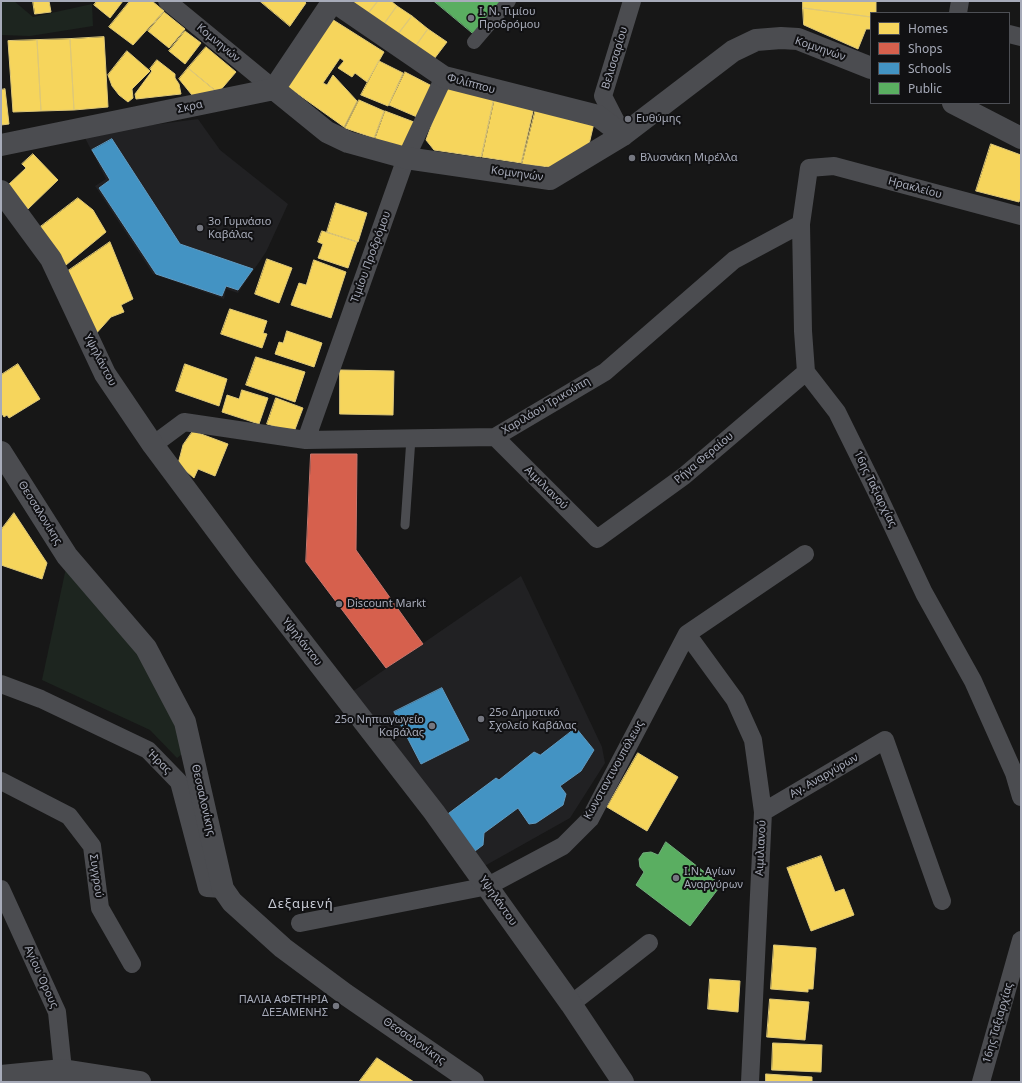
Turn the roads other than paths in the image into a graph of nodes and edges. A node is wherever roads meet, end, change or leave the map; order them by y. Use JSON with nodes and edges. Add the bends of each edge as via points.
{"nodes":[{"id":1,"x":167,"y":1,"type":"edge"},
{"id":2,"x":333,"y":1,"type":"edge"},
{"id":3,"x":508,"y":1,"type":"edge"},
{"id":4,"x":632,"y":1,"type":"edge"},
{"id":5,"x":960,"y":1,"type":"edge"},
{"id":6,"x":958,"y":12,"type":"edge"},
{"id":7,"x":1010,"y":34,"type":"edge"},
{"id":8,"x":1021,"y":37,"type":"edge"},
{"id":9,"x":474,"y":42,"type":"dead end"},
{"id":10,"x":870,"y":68,"type":"edge"},
{"id":11,"x":444,"y":77,"type":"junction"},
{"id":12,"x":274,"y":89,"type":"junction"},
{"id":13,"x":955,"y":104,"type":"edge"},
{"id":14,"x":601,"y":106,"type":"junction"},
{"id":15,"x":623,"y":135,"type":"junction"},
{"id":16,"x":1021,"y":138,"type":"edge"},
{"id":17,"x":1,"y":145,"type":"edge"},
{"id":18,"x":406,"y":158,"type":"junction"},
{"id":19,"x":1,"y":191,"type":"edge"},
{"id":20,"x":1021,"y":216,"type":"edge"},
{"id":21,"x":801,"y":224,"type":"junction"},
{"id":22,"x":806,"y":372,"type":"junction"},
{"id":23,"x":495,"y":437,"type":"junction"},
{"id":24,"x":411,"y":438,"type":"junction"},
{"id":25,"x":306,"y":440,"type":"junction"},
{"id":26,"x":153,"y":446,"type":"junction"},
{"id":27,"x":1,"y":454,"type":"edge"},
{"id":28,"x":405,"y":525,"type":"dead end"},
{"id":29,"x":597,"y":539,"type":"joint"},
{"id":30,"x":805,"y":554,"type":"dead end"},
{"id":31,"x":687,"y":634,"type":"junction"},
{"id":32,"x":1,"y":684,"type":"edge"},
{"id":33,"x":1,"y":781,"type":"edge"},
{"id":34,"x":1021,"y":796,"type":"edge"},
{"id":35,"x":763,"y":812,"type":"junction"},
{"id":36,"x":488,"y":886,"type":"junction"},
{"id":37,"x":1,"y":889,"type":"edge"},
{"id":38,"x":223,"y":889,"type":"junction"},
{"id":39,"x":942,"y":902,"type":"dead end"},
{"id":40,"x":300,"y":924,"type":"dead end"},
{"id":41,"x":1021,"y":940,"type":"edge"},
{"id":42,"x":649,"y":943,"type":"dead end"},
{"id":43,"x":132,"y":964,"type":"dead end"},
{"id":44,"x":571,"y":1004,"type":"junction"},
{"id":45,"x":63,"y":1070,"type":"junction"},
{"id":46,"x":1,"y":1076,"type":"edge"},
{"id":47,"x":140,"y":1082,"type":"edge"},
{"id":48,"x":473,"y":1082,"type":"edge"},
{"id":49,"x":623,"y":1082,"type":"edge"},
{"id":50,"x":750,"y":1082,"type":"edge"},
{"id":51,"x":981,"y":1082,"type":"edge"}],
"edges":[{"from":1,"to":12,"type":"street","name":"Κομνηνών"},
{"from":2,"to":11,"type":"street","name":"Φιλίππου"},
{"from":2,"to":12,"type":"street"},
{"from":3,"to":9,"type":"street"},
{"from":4,"to":14,"type":"street","name":"Βελισσαρίου"},
{"from":5,"to":6,"type":"street"},
{"from":7,"to":8,"type":"street"},
{"from":10,"to":15,"type":"street","name":"Κομνηνών","via":[[798,39],[756,40],[733,51]]},
{"from":11,"to":14,"type":"street","name":"Φιλίππου"},
{"from":11,"to":18,"type":"street","name":"Τιμίου Προδρόμου"},
{"from":12,"to":17,"type":"street","name":"Σκρα"},
{"from":12,"to":18,"type":"street","name":"Κομνηνών","via":[[327,132],[348,142]]},
{"from":13,"to":16,"type":"street"},
{"from":14,"to":15,"type":"street","name":"Φιλίππου"},
{"from":15,"to":18,"type":"street","name":"Κομνηνών","via":[[550,179]]},
{"from":18,"to":25,"type":"street","name":"Τιμίου Προδρόμου"},
{"from":19,"to":26,"type":"street","name":"Υψηλάντου","via":[[51,259],[105,374]]},
{"from":20,"to":21,"type":"street","name":"Ηρακλείου","via":[[834,166],[809,168]]},
{"from":21,"to":22,"type":"street"},
{"from":21,"to":23,"type":"street","name":"Χαριλάου Τρικούπη","via":[[734,260],[605,372]]},
{"from":22,"to":29,"type":"street","name":"Ρήγα Φεραίου","via":[[684,476]]},
{"from":22,"to":34,"type":"street","name":"16ης Ταξιαρχίας","via":[[837,412],[924,593],[973,681],[1014,772]]},
{"from":23,"to":24,"type":"street","name":"Χαριλάου Τρικούπη"},
{"from":23,"to":29,"type":"street","name":"Αιμιλιανού"},
{"from":24,"to":25,"type":"street","name":"Χαριλάου Τρικούπη"},
{"from":24,"to":28,"type":"lane"},
{"from":25,"to":26,"type":"street","name":"Χαριλάου Τρικούπη","via":[[184,422]]},
{"from":26,"to":36,"type":"street","name":"Υψηλάντου"},
{"from":27,"to":38,"type":"street","name":"Θεσσαλονίκης","via":[[67,556],[146,648],[185,722]]},
{"from":30,"to":31,"type":"street","name":"Κωνσταντινουπόλεως"},
{"from":31,"to":35,"type":"street","name":"Αιμιλιανού","via":[[735,700],[753,740]]},
{"from":31,"to":36,"type":"street","name":"Κωνσταντινουπόλεως","via":[[590,819],[563,846]]},
{"from":32,"to":38,"type":"street","name":"Ήρας","via":[[41,699],[148,750],[179,782],[207,888]]},
{"from":33,"to":43,"type":"street","name":"Συγγρού","via":[[69,816],[92,846],[100,908]]},
{"from":35,"to":39,"type":"street","name":"Αγ. Αναργύρων","via":[[885,740]]},
{"from":35,"to":50,"type":"street","name":"Αιμιλιανού"},
{"from":36,"to":40,"type":"street","name":"Κωνσταντινουπόλεως"},
{"from":36,"to":44,"type":"street","name":"Υψηλάντου"},
{"from":37,"to":45,"type":"street","name":"Αγίου Όρους","via":[[57,1012]]},
{"from":38,"to":48,"type":"street","name":"Θεσσαλονίκης","via":[[232,902],[283,948]]},
{"from":41,"to":51,"type":"street","name":"16ης Ταξιαρχίας"},
{"from":42,"to":44,"type":"street"},
{"from":44,"to":49,"type":"street","name":"Υψηλάντου"},
{"from":45,"to":46,"type":"street"},
{"from":45,"to":47,"type":"street"}]}
